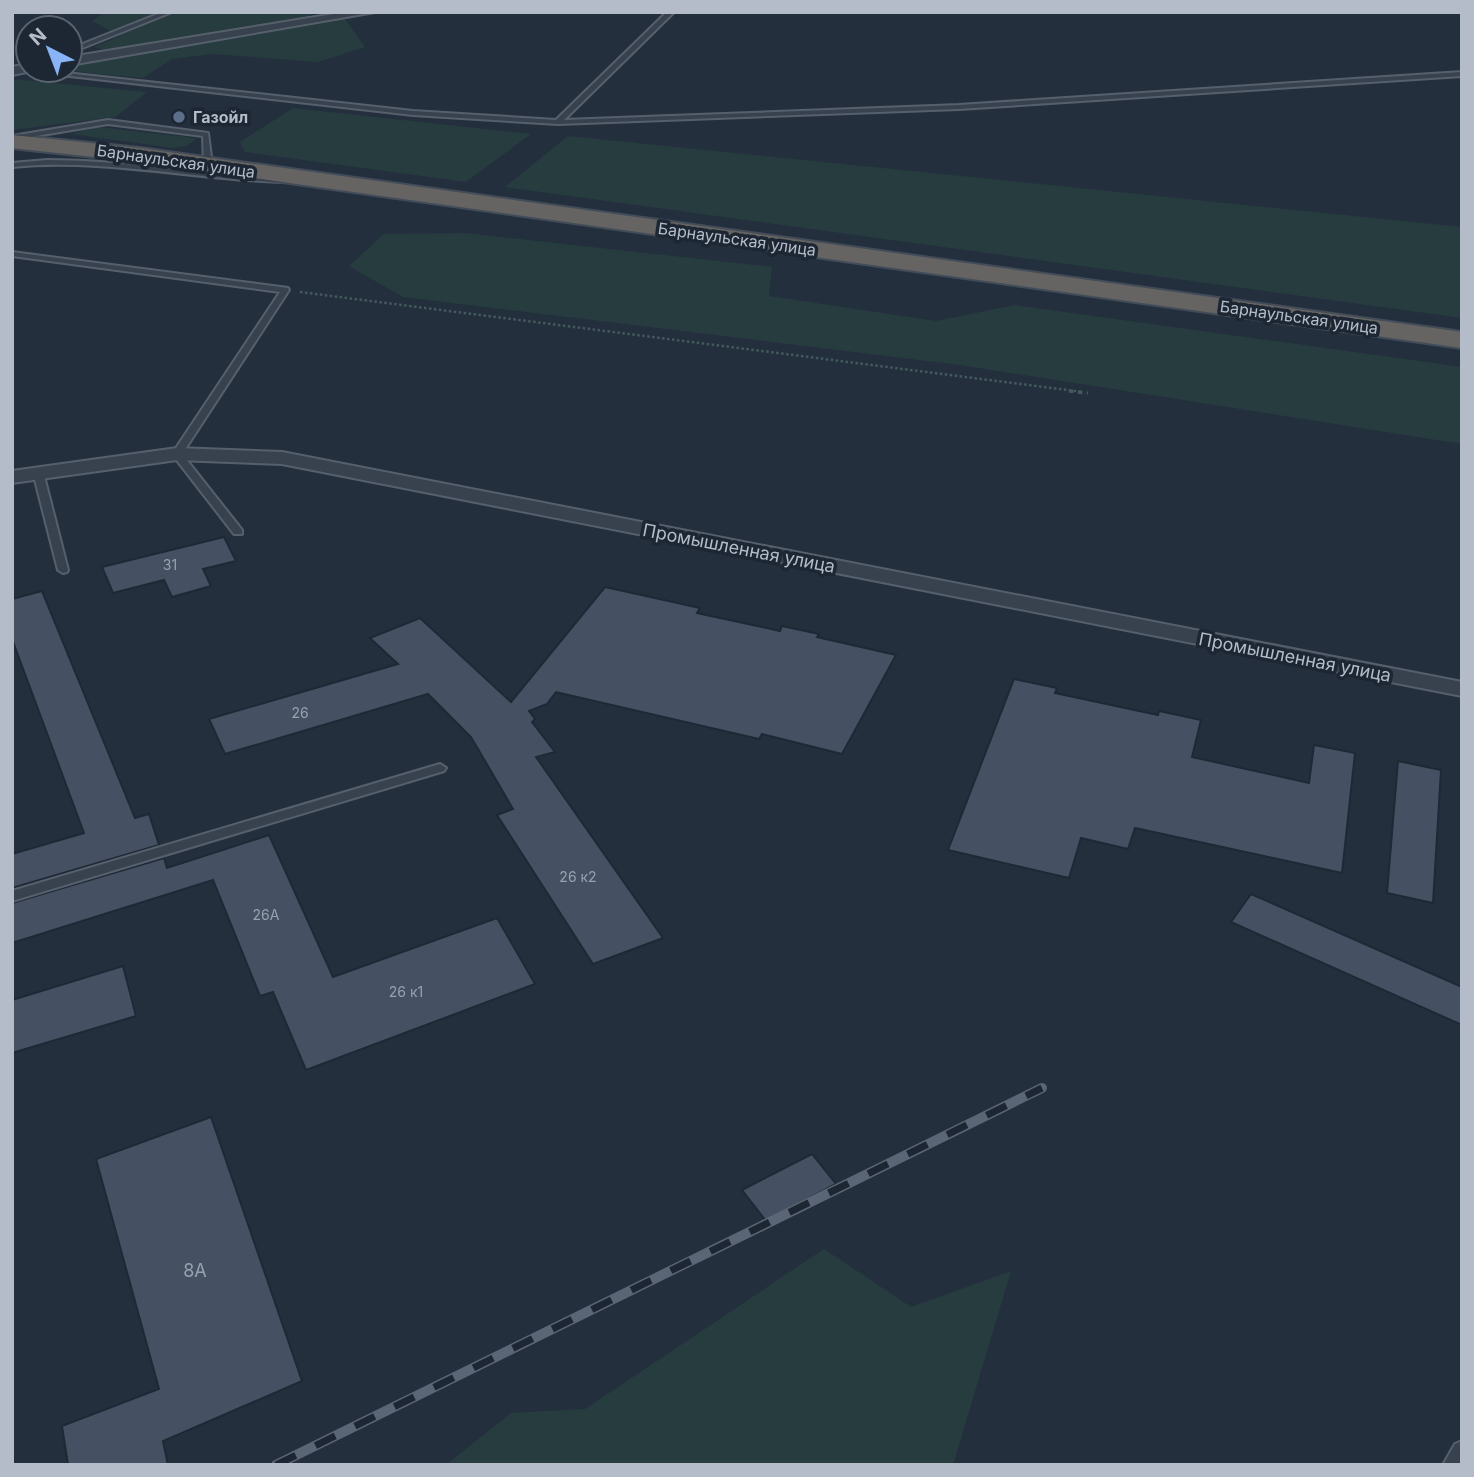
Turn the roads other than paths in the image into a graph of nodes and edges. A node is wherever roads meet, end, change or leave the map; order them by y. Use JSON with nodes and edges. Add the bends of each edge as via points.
{"nodes":[{"id":1,"x":169,"y":12,"type":"edge"},
{"id":2,"x":369,"y":12,"type":"edge"},
{"id":3,"x":671,"y":12,"type":"edge"},
{"id":4,"x":84,"y":45,"type":"edge"},
{"id":5,"x":84,"y":59,"type":"edge"},
{"id":6,"x":1462,"y":74,"type":"edge"},
{"id":7,"x":84,"y":76,"type":"edge"},
{"id":8,"x":558,"y":122,"type":"junction"},
{"id":9,"x":12,"y":139,"type":"edge"},
{"id":10,"x":12,"y":165,"type":"edge"},
{"id":11,"x":208,"y":165,"type":"junction"},
{"id":12,"x":314,"y":180,"type":"junction"},
{"id":13,"x":12,"y":254,"type":"edge"},
{"id":14,"x":1462,"y":340,"type":"edge"},
{"id":15,"x":177,"y":454,"type":"junction"},
{"id":16,"x":38,"y":472,"type":"junction"},
{"id":17,"x":12,"y":477,"type":"edge"},
{"id":18,"x":238,"y":532,"type":"dead end"},
{"id":19,"x":63,"y":570,"type":"dead end"},
{"id":20,"x":1462,"y":689,"type":"edge"},
{"id":21,"x":440,"y":768,"type":"dead end"},
{"id":22,"x":12,"y":895,"type":"edge"},
{"id":23,"x":1462,"y":1450,"type":"edge"},
{"id":24,"x":1452,"y":1465,"type":"edge"}],
"edges":[{"from":1,"to":4,"type":"lane"},
{"from":2,"to":5,"type":"street"},
{"from":3,"to":8,"type":"lane"},
{"from":6,"to":8,"type":"lane","via":[[959,107]]},
{"from":7,"to":8,"type":"lane","via":[[413,113]]},
{"from":9,"to":11,"type":"highway","name":"Барнаульская улица"},
{"from":9,"to":11,"type":"lane","via":[[107,122],[206,134]]},
{"from":10,"to":12,"type":"lane","via":[[91,160],[245,181]]},
{"from":11,"to":12,"type":"highway","name":"Барнаульская улица"},
{"from":12,"to":14,"type":"highway","name":"Барнаульская улица"},
{"from":13,"to":15,"type":"lane","via":[[285,290]]},
{"from":15,"to":16,"type":"street","name":"Промышленная улица"},
{"from":15,"to":18,"type":"lane"},
{"from":15,"to":20,"type":"street","name":"Промышленная улица","via":[[282,458]]},
{"from":16,"to":17,"type":"street","name":"Промышленная улица"},
{"from":16,"to":19,"type":"lane"},
{"from":21,"to":22,"type":"lane"},
{"from":23,"to":24,"type":"lane"}]}
